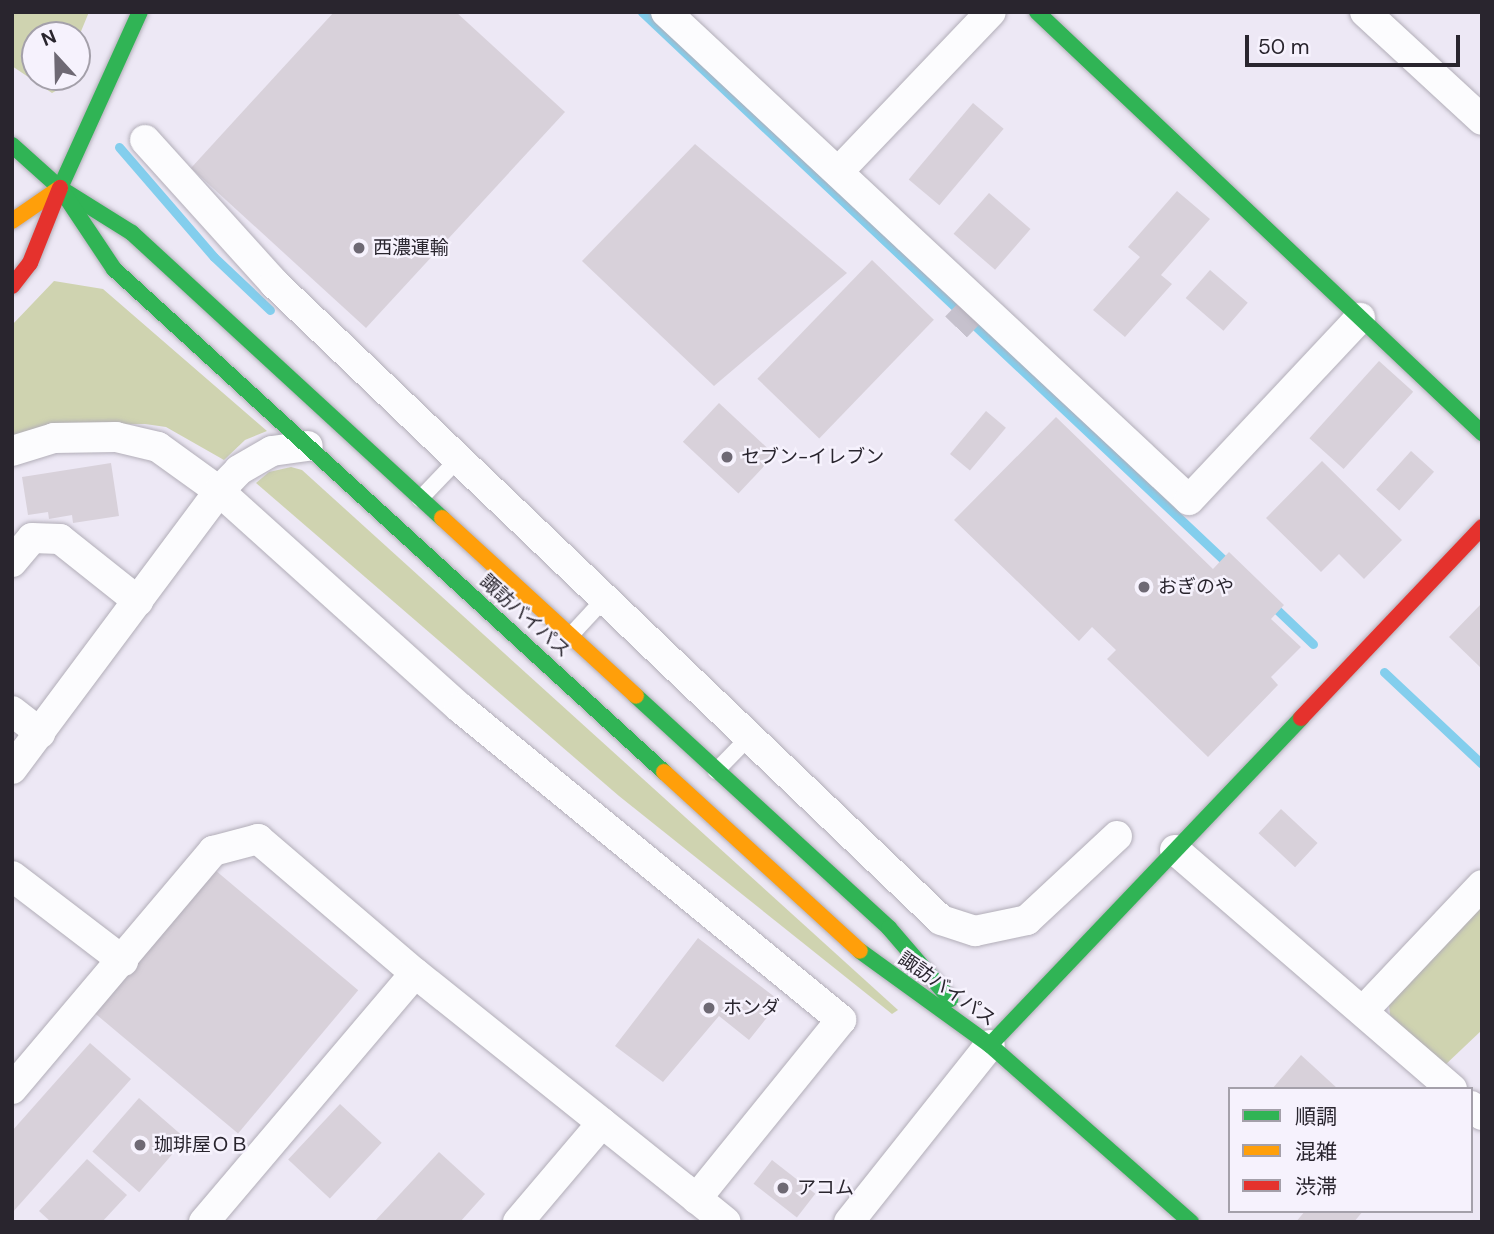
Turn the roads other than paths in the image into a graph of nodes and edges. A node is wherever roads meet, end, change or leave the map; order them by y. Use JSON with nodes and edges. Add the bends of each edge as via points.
{"nodes":[{"id":1,"x":140,"y":12,"type":"edge"},
{"id":2,"x":666,"y":12,"type":"edge"},
{"id":3,"x":991,"y":12,"type":"edge"},
{"id":4,"x":1037,"y":12,"type":"edge"},
{"id":5,"x":1365,"y":12,"type":"edge"},
{"id":6,"x":1482,"y":120,"type":"edge"},
{"id":7,"x":145,"y":139,"type":"dead end"},
{"id":8,"x":12,"y":145,"type":"edge"},
{"id":9,"x":838,"y":172,"type":"junction"},
{"id":10,"x":60,"y":188,"type":"junction"},
{"id":11,"x":12,"y":221,"type":"edge"},
{"id":12,"x":12,"y":286,"type":"edge"},
{"id":13,"x":1360,"y":318,"type":"junction"},
{"id":14,"x":1482,"y":433,"type":"edge"},
{"id":15,"x":308,"y":446,"type":"junction"},
{"id":16,"x":12,"y":451,"type":"edge"},
{"id":17,"x":462,"y":454,"type":"junction"},
{"id":18,"x":219,"y":491,"type":"junction"},
{"id":19,"x":420,"y":499,"type":"junction"},
{"id":20,"x":1482,"y":527,"type":"edge"},
{"id":21,"x":12,"y":562,"type":"edge"},
{"id":22,"x":609,"y":595,"type":"junction"},
{"id":23,"x":138,"y":601,"type":"junction"},
{"id":24,"x":570,"y":636,"type":"junction"},
{"id":25,"x":12,"y":711,"type":"edge"},
{"id":26,"x":40,"y":733,"type":"junction"},
{"id":27,"x":753,"y":734,"type":"junction"},
{"id":28,"x":12,"y":769,"type":"edge"},
{"id":29,"x":716,"y":771,"type":"junction"},
{"id":30,"x":1117,"y":835,"type":"dead end"},
{"id":31,"x":1175,"y":850,"type":"junction"},
{"id":32,"x":12,"y":876,"type":"edge"},
{"id":33,"x":1482,"y":885,"type":"edge"},
{"id":34,"x":123,"y":961,"type":"junction"},
{"id":35,"x":415,"y":973,"type":"junction"},
{"id":36,"x":1363,"y":1011,"type":"junction"},
{"id":37,"x":990,"y":1045,"type":"junction"},
{"id":38,"x":1450,"y":1087,"type":"edge"},
{"id":39,"x":12,"y":1089,"type":"edge"},
{"id":40,"x":602,"y":1124,"type":"junction"},
{"id":41,"x":696,"y":1199,"type":"junction"},
{"id":42,"x":204,"y":1222,"type":"edge"},
{"id":43,"x":518,"y":1222,"type":"edge"},
{"id":44,"x":726,"y":1222,"type":"edge"},
{"id":45,"x":849,"y":1222,"type":"edge"},
{"id":46,"x":1191,"y":1222,"type":"edge"}],
"edges":[{"from":1,"to":10,"type":"main road"},
{"from":2,"to":9,"type":"street"},
{"from":3,"to":9,"type":"street"},
{"from":4,"to":13,"type":"main road"},
{"from":5,"to":6,"type":"street"},
{"from":7,"to":17,"type":"street","via":[[274,283]]},
{"from":8,"to":10,"type":"main road","name":"諏訪バイパス"},
{"from":9,"to":13,"type":"street","via":[[1189,500]]},
{"from":10,"to":11,"type":"main road"},
{"from":10,"to":12,"type":"main road","via":[[30,263]]},
{"from":10,"to":15,"type":"main road","name":"諏訪バイパス","via":[[114,269]]},
{"from":10,"to":19,"type":"main road","name":"諏訪バイパス","via":[[132,233]]},
{"from":13,"to":14,"type":"main road"},
{"from":15,"to":18,"type":"street","via":[[272,452],[239,470]]},
{"from":15,"to":37,"type":"main road","name":"諏訪バイパス","via":[[865,956]]},
{"from":16,"to":18,"type":"street","via":[[54,439],[116,437],[158,447]]},
{"from":17,"to":19,"type":"lane"},
{"from":17,"to":22,"type":"street"},
{"from":18,"to":23,"type":"street"},
{"from":18,"to":41,"type":"street","via":[[459,707],[841,1020]]},
{"from":19,"to":24,"type":"main road","name":"諏訪バイパス"},
{"from":20,"to":31,"type":"main road"},
{"from":21,"to":23,"type":"street","via":[[32,538],[60,539]]},
{"from":22,"to":24,"type":"lane"},
{"from":22,"to":27,"type":"street"},
{"from":23,"to":26,"type":"street"},
{"from":24,"to":29,"type":"main road","name":"諏訪バイパス"},
{"from":25,"to":26,"type":"street"},
{"from":26,"to":28,"type":"street"},
{"from":27,"to":29,"type":"lane"},
{"from":27,"to":30,"type":"street","via":[[940,920],[975,931],[1027,920]]},
{"from":29,"to":37,"type":"main road","name":"諏訪バイパス","via":[[889,928]]},
{"from":31,"to":36,"type":"street"},
{"from":31,"to":37,"type":"main road"},
{"from":32,"to":34,"type":"street"},
{"from":33,"to":36,"type":"street"},
{"from":34,"to":35,"type":"street","via":[[213,851],[258,839]]},
{"from":34,"to":39,"type":"street"},
{"from":35,"to":40,"type":"street"},
{"from":35,"to":42,"type":"street"},
{"from":36,"to":38,"type":"street"},
{"from":37,"to":45,"type":"street"},
{"from":37,"to":46,"type":"main road","name":"諏訪バイパス"},
{"from":40,"to":41,"type":"street"},
{"from":40,"to":43,"type":"street"},
{"from":41,"to":44,"type":"street"}]}
